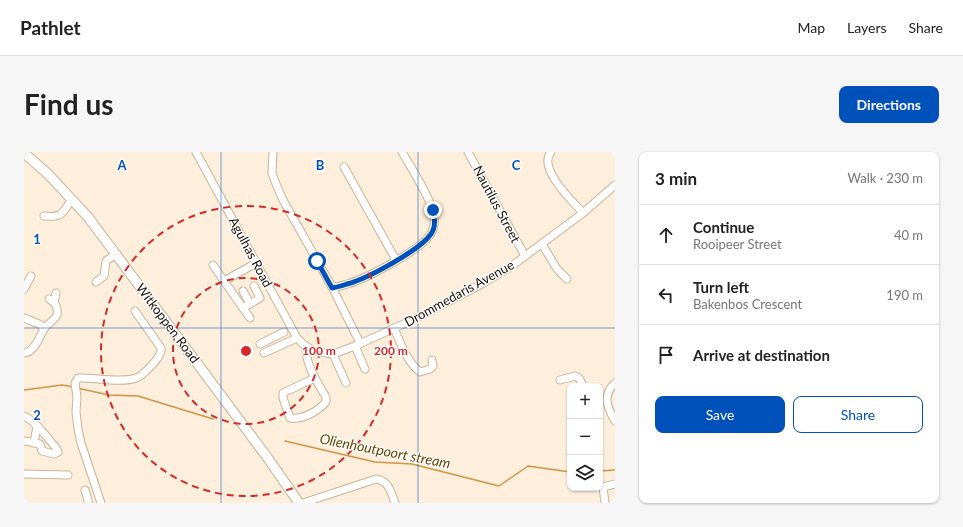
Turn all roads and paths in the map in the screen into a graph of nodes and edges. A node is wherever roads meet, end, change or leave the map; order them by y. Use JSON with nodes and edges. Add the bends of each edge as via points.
{"nodes":[{"id":1,"x":196,"y":152,"type":"edge"},
{"id":2,"x":273,"y":152,"type":"edge"},
{"id":3,"x":402,"y":152,"type":"edge"},
{"id":4,"x":468,"y":152,"type":"edge"},
{"id":5,"x":551,"y":152,"type":"edge"},
{"id":6,"x":24,"y":153,"type":"edge"},
{"id":7,"x":344,"y":167,"type":"dead end"},
{"id":8,"x":615,"y":185,"type":"edge"},
{"id":9,"x":72,"y":199,"type":"junction"},
{"id":10,"x":583,"y":213,"type":"junction"},
{"id":11,"x":44,"y":216,"type":"dead end"},
{"id":12,"x":542,"y":244,"type":"junction"},
{"id":13,"x":116,"y":254,"type":"junction"},
{"id":14,"x":525,"y":256,"type":"junction"},
{"id":15,"x":396,"y":260,"type":"junction"},
{"id":16,"x":256,"y":261,"type":"junction"},
{"id":17,"x":213,"y":265,"type":"dead end"},
{"id":18,"x":31,"y":276,"type":"dead end"},
{"id":19,"x":567,"y":279,"type":"dead end"},
{"id":20,"x":224,"y":281,"type":"junction"},
{"id":21,"x":96,"y":282,"type":"dead end"},
{"id":22,"x":254,"y":286,"type":"dead end"},
{"id":23,"x":332,"y":288,"type":"junction"},
{"id":24,"x":24,"y":289,"type":"edge"},
{"id":25,"x":243,"y":291,"type":"dead end"},
{"id":26,"x":56,"y":293,"type":"dead end"},
{"id":27,"x":247,"y":306,"type":"junction"},
{"id":28,"x":135,"y":311,"type":"dead end"},
{"id":29,"x":24,"y":318,"type":"edge"},
{"id":30,"x":250,"y":318,"type":"dead end"},
{"id":31,"x":44,"y":328,"type":"junction"},
{"id":32,"x":394,"y":328,"type":"junction"},
{"id":33,"x":284,"y":332,"type":"dead end"},
{"id":34,"x":271,"y":338,"type":"junction"},
{"id":35,"x":297,"y":338,"type":"junction"},
{"id":36,"x":260,"y":344,"type":"dead end"},
{"id":37,"x":357,"y":344,"type":"junction"},
{"id":38,"x":307,"y":347,"type":"junction"},
{"id":39,"x":276,"y":348,"type":"junction"},
{"id":40,"x":24,"y":352,"type":"edge"},
{"id":41,"x":264,"y":353,"type":"dead end"},
{"id":42,"x":333,"y":354,"type":"junction"},
{"id":43,"x":432,"y":360,"type":"dead end"},
{"id":44,"x":365,"y":369,"type":"dead end"},
{"id":45,"x":315,"y":378,"type":"junction"},
{"id":46,"x":560,"y":380,"type":"dead end"},
{"id":47,"x":346,"y":383,"type":"dead end"},
{"id":48,"x":582,"y":383,"type":"edge"},
{"id":49,"x":615,"y":383,"type":"edge"},
{"id":50,"x":603,"y":403,"type":"edge"},
{"id":51,"x":24,"y":416,"type":"edge"},
{"id":52,"x":615,"y":421,"type":"edge"},
{"id":53,"x":37,"y":426,"type":"junction"},
{"id":54,"x":24,"y":441,"type":"edge"},
{"id":55,"x":34,"y":443,"type":"junction"},
{"id":56,"x":24,"y":474,"type":"edge"},
{"id":57,"x":68,"y":475,"type":"dead end"},
{"id":58,"x":615,"y":484,"type":"edge"},
{"id":59,"x":85,"y":490,"type":"dead end"},
{"id":60,"x":88,"y":503,"type":"edge"},
{"id":61,"x":101,"y":503,"type":"edge"},
{"id":62,"x":299,"y":503,"type":"edge"},
{"id":63,"x":303,"y":503,"type":"edge"},
{"id":64,"x":395,"y":503,"type":"edge"},
{"id":65,"x":605,"y":503,"type":"edge"}],
"edges":[{"from":1,"to":16,"type":"street","name":"Agulhas Road"},
{"from":2,"to":23,"type":"street","via":[[272,173],[276,184]]},
{"from":3,"to":15,"type":"street","via":[[431,206],[434,224],[431,234],[424,241]]},
{"from":4,"to":14,"type":"street","name":"Nautilus Street"},
{"from":5,"to":10,"type":"street","via":[[547,161],[550,170],[563,191]]},
{"from":6,"to":9,"type":"main road","name":"Witkoppen Road"},
{"from":7,"to":15,"type":"street"},
{"from":8,"to":10,"type":"street","name":"Drommedaris Avenue"},
{"from":9,"to":11,"type":"street","via":[[60,215]]},
{"from":9,"to":13,"type":"main road","name":"Witkoppen Road"},
{"from":10,"to":12,"type":"street","name":"Drommedaris Avenue"},
{"from":12,"to":14,"type":"street","name":"Drommedaris Avenue"},
{"from":12,"to":19,"type":"street"},
{"from":13,"to":21,"type":"street","via":[[106,261],[104,276]]},
{"from":13,"to":62,"type":"main road","name":"Witkoppen Road"},
{"from":14,"to":32,"type":"street","name":"Drommedaris Avenue","via":[[491,279]]},
{"from":15,"to":23,"type":"street","via":[[362,278]]},
{"from":16,"to":20,"type":"street","via":[[244,266],[243,270]]},
{"from":16,"to":35,"type":"street","name":"Agulhas Road"},
{"from":17,"to":20,"type":"street"},
{"from":18,"to":24,"type":"street"},
{"from":20,"to":27,"type":"street"},
{"from":22,"to":27,"type":"street","via":[[260,297]]},
{"from":23,"to":37,"type":"street"},
{"from":25,"to":27,"type":"street"},
{"from":26,"to":31,"type":"street","via":[[51,301],[57,306],[57,315]]},
{"from":27,"to":30,"type":"street"},
{"from":28,"to":61,"type":"street","via":[[161,348],[158,358],[135,379],[76,380],[76,412],[81,443]]},
{"from":29,"to":31,"type":"street"},
{"from":31,"to":40,"type":"street","via":[[29,352]]},
{"from":32,"to":37,"type":"street","name":"Drommedaris Avenue"},
{"from":32,"to":43,"type":"street","via":[[417,370],[420,372],[430,369],[433,366]]},
{"from":33,"to":34,"type":"street"},
{"from":34,"to":36,"type":"street"},
{"from":34,"to":39,"type":"street"},
{"from":35,"to":38,"type":"street","name":"Agulhas Road"},
{"from":35,"to":39,"type":"street"},
{"from":37,"to":42,"type":"street","name":"Drommedaris Avenue"},
{"from":37,"to":44,"type":"street"},
{"from":38,"to":42,"type":"street"},
{"from":38,"to":45,"type":"street","via":[[306,355]]},
{"from":39,"to":41,"type":"street"},
{"from":42,"to":47,"type":"street"},
{"from":45,"to":45,"type":"street","via":[[326,397],[326,402],[317,411],[290,418],[282,398],[283,393]]},
{"from":46,"to":48,"type":"street","via":[[575,376]]},
{"from":49,"to":50,"type":"street"},
{"from":50,"to":52,"type":"street"},
{"from":51,"to":53,"type":"street"},
{"from":53,"to":55,"type":"street"},
{"from":53,"to":55,"type":"street","via":[[58,452],[54,454],[42,451],[40,445]]},
{"from":54,"to":55,"type":"street"},
{"from":56,"to":57,"type":"street"},
{"from":58,"to":65,"type":"street","via":[[603,487]]},
{"from":59,"to":60,"type":"street"},
{"from":63,"to":64,"type":"street","via":[[376,479],[384,481],[389,487]]}]}
